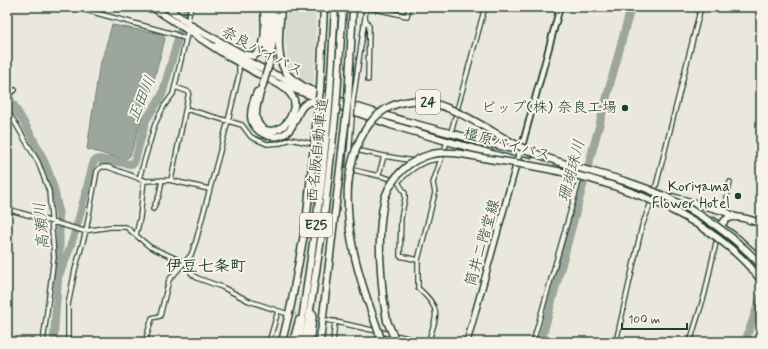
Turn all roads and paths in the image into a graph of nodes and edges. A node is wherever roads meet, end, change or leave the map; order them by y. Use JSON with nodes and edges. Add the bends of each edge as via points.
{"nodes":[{"id":1,"x":74,"y":7,"type":"edge"},
{"id":2,"x":152,"y":7,"type":"edge"},
{"id":3,"x":166,"y":7,"type":"edge"},
{"id":4,"x":191,"y":7,"type":"edge"},
{"id":5,"x":264,"y":7,"type":"edge"},
{"id":6,"x":269,"y":7,"type":"edge"},
{"id":7,"x":275,"y":7,"type":"edge"},
{"id":8,"x":281,"y":7,"type":"edge"},
{"id":9,"x":324,"y":7,"type":"edge"},
{"id":10,"x":335,"y":7,"type":"edge"},
{"id":11,"x":343,"y":7,"type":"edge"},
{"id":12,"x":353,"y":7,"type":"edge"},
{"id":13,"x":366,"y":7,"type":"edge"},
{"id":14,"x":410,"y":7,"type":"edge"},
{"id":15,"x":485,"y":7,"type":"edge"},
{"id":16,"x":560,"y":7,"type":"edge"},
{"id":17,"x":701,"y":7,"type":"edge"},
{"id":18,"x":272,"y":15,"type":"junction"},
{"id":19,"x":365,"y":18,"type":"junction"},
{"id":20,"x":187,"y":22,"type":"junction"},
{"id":21,"x":195,"y":28,"type":"junction"},
{"id":22,"x":188,"y":32,"type":"junction"},
{"id":23,"x":186,"y":39,"type":"junction"},
{"id":24,"x":272,"y":39,"type":"junction"},
{"id":25,"x":239,"y":63,"type":"junction"},
{"id":26,"x":253,"y":71,"type":"junction"},
{"id":27,"x":368,"y":80,"type":"dead end"},
{"id":28,"x":261,"y":83,"type":"junction"},
{"id":29,"x":174,"y":87,"type":"junction"},
{"id":30,"x":16,"y":90,"type":"dead end"},
{"id":31,"x":309,"y":90,"type":"junction"},
{"id":32,"x":7,"y":95,"type":"edge"},
{"id":33,"x":334,"y":95,"type":"junction"},
{"id":34,"x":350,"y":100,"type":"junction"},
{"id":35,"x":325,"y":102,"type":"junction"},
{"id":36,"x":7,"y":109,"type":"edge"},
{"id":37,"x":186,"y":109,"type":"junction"},
{"id":38,"x":333,"y":109,"type":"junction"},
{"id":39,"x":349,"y":118,"type":"junction"},
{"id":40,"x":228,"y":121,"type":"junction"},
{"id":41,"x":451,"y":132,"type":"junction"},
{"id":42,"x":446,"y":142,"type":"junction"},
{"id":43,"x":309,"y":143,"type":"tunnel mouth"},
{"id":44,"x":351,"y":149,"type":"tunnel mouth"},
{"id":45,"x":520,"y":151,"type":"junction"},
{"id":46,"x":384,"y":156,"type":"junction"},
{"id":47,"x":440,"y":159,"type":"junction"},
{"id":48,"x":422,"y":162,"type":"junction"},
{"id":49,"x":519,"y":162,"type":"junction"},
{"id":50,"x":379,"y":174,"type":"junction"},
{"id":51,"x":581,"y":178,"type":"junction"},
{"id":52,"x":139,"y":179,"type":"junction"},
{"id":53,"x":144,"y":180,"type":"junction"},
{"id":54,"x":162,"y":180,"type":"junction"},
{"id":55,"x":171,"y":180,"type":"junction"},
{"id":56,"x":398,"y":182,"type":"junction"},
{"id":57,"x":730,"y":182,"type":"dead end"},
{"id":58,"x":209,"y":189,"type":"junction"},
{"id":59,"x":655,"y":190,"type":"junction"},
{"id":60,"x":672,"y":197,"type":"junction"},
{"id":61,"x":652,"y":200,"type":"junction"},
{"id":62,"x":7,"y":209,"type":"edge"},
{"id":63,"x":153,"y":209,"type":"dead end"},
{"id":64,"x":724,"y":211,"type":"junction"},
{"id":65,"x":728,"y":217,"type":"junction"},
{"id":66,"x":735,"y":217,"type":"junction"},
{"id":67,"x":52,"y":222,"type":"junction"},
{"id":68,"x":761,"y":223,"type":"edge"},
{"id":69,"x":720,"y":225,"type":"junction"},
{"id":70,"x":316,"y":226,"type":"junction"},
{"id":71,"x":86,"y":231,"type":"junction"},
{"id":72,"x":136,"y":234,"type":"junction"},
{"id":73,"x":718,"y":235,"type":"junction"},
{"id":74,"x":418,"y":260,"type":"junction"},
{"id":75,"x":761,"y":260,"type":"edge"},
{"id":76,"x":186,"y":263,"type":"junction"},
{"id":77,"x":761,"y":265,"type":"edge"},
{"id":78,"x":317,"y":269,"type":"junction"},
{"id":79,"x":761,"y":276,"type":"edge"},
{"id":80,"x":761,"y":280,"type":"edge"},
{"id":81,"x":278,"y":311,"type":"junction"},
{"id":82,"x":285,"y":312,"type":"tunnel mouth"},
{"id":83,"x":327,"y":320,"type":"dead end"},
{"id":84,"x":335,"y":321,"type":"junction"},
{"id":85,"x":388,"y":321,"type":"junction"},
{"id":86,"x":380,"y":340,"type":"edge"},
{"id":87,"x":44,"y":342,"type":"edge"},
{"id":88,"x":68,"y":342,"type":"edge"},
{"id":89,"x":145,"y":342,"type":"edge"},
{"id":90,"x":269,"y":342,"type":"edge"},
{"id":91,"x":282,"y":342,"type":"edge"},
{"id":92,"x":293,"y":342,"type":"edge"},
{"id":93,"x":299,"y":342,"type":"edge"},
{"id":94,"x":305,"y":342,"type":"edge"},
{"id":95,"x":310,"y":342,"type":"edge"},
{"id":96,"x":320,"y":342,"type":"edge"},
{"id":97,"x":333,"y":342,"type":"edge"},
{"id":98,"x":391,"y":342,"type":"edge"},
{"id":99,"x":396,"y":342,"type":"edge"},
{"id":100,"x":427,"y":342,"type":"edge"},
{"id":101,"x":467,"y":342,"type":"edge"},
{"id":102,"x":533,"y":342,"type":"edge"},
{"id":103,"x":616,"y":342,"type":"edge"},
{"id":104,"x":690,"y":342,"type":"edge"}],
"edges":[{"from":1,"to":23,"type":"street"},
{"from":2,"to":22,"type":"highway","name":"奈良バイパス","number":"24"},
{"from":3,"to":20,"type":"highway","name":"奈良バイパス","number":"24"},
{"from":4,"to":20,"type":"street"},
{"from":5,"to":18,"type":"highway"},
{"from":6,"to":18,"type":"highway"},
{"from":7,"to":18,"type":"highway"},
{"from":8,"to":18,"type":"highway"},
{"from":9,"to":91,"type":"highway","bridge":true,"via":[[320,90],[306,223]]},
{"from":10,"to":33,"type":"highway","name":"西名阪自動車道","number":"E25"},
{"from":11,"to":33,"type":"highway","name":"西名阪自動車道","number":"E25"},
{"from":12,"to":34,"type":"highway"},
{"from":13,"to":14,"type":"street","via":[[407,16]]},
{"from":13,"to":19,"type":"street"},
{"from":15,"to":41,"type":"street"},
{"from":16,"to":45,"type":"street"},
{"from":17,"to":59,"type":"street"},
{"from":18,"to":24,"type":"highway"},
{"from":18,"to":24,"type":"highway"},
{"from":18,"to":24,"type":"highway","via":[[277,27]]},
{"from":18,"to":24,"type":"highway","via":[[266,25]]},
{"from":19,"to":27,"type":"street","via":[[369,26]]},
{"from":19,"to":34,"type":"street"},
{"from":20,"to":21,"type":"highway","name":"奈良バイパス","number":"24"},
{"from":20,"to":22,"type":"street"},
{"from":21,"to":24,"type":"highway","via":[[248,57],[254,56]]},
{"from":21,"to":31,"type":"highway","name":"奈良バイパス","number":"24","via":[[246,60]]},
{"from":22,"to":23,"type":"street"},
{"from":22,"to":25,"type":"highway","name":"奈良バイパス","number":"24"},
{"from":23,"to":29,"type":"street"},
{"from":24,"to":28,"type":"highway"},
{"from":24,"to":31,"type":"highway","via":[[285,70],[296,82]]},
{"from":25,"to":26,"type":"highway","name":"奈良バイパス","number":"24"},
{"from":25,"to":40,"type":"street","via":[[239,75]]},
{"from":26,"to":28,"type":"highway","via":[[293,97],[291,117],[280,130],[264,128],[257,119]]},
{"from":26,"to":35,"type":"highway","name":"橿原バイパス","number":"24"},
{"from":28,"to":35,"type":"highway","via":[[251,117],[257,129],[268,136],[278,136],[286,132],[307,103]]},
{"from":29,"to":37,"type":"street","via":[[189,92]]},
{"from":29,"to":52,"type":"street","via":[[173,94],[155,124]]},
{"from":30,"to":32,"type":"street"},
{"from":31,"to":41,"type":"highway","name":"橿原バイパス","number":"24","via":[[357,108]]},
{"from":33,"to":38,"type":"highway","name":"西名阪自動車道","number":"E25","bridge":true},
{"from":34,"to":39,"type":"highway","bridge":true},
{"from":35,"to":42,"type":"highway","name":"橿原バイパス","number":"24"},
{"from":36,"to":67,"type":"street","via":[[40,168],[49,191]]},
{"from":37,"to":40,"type":"street"},
{"from":37,"to":55,"type":"street"},
{"from":38,"to":70,"type":"highway","name":"西名阪自動車道","number":"E25"},
{"from":38,"to":78,"type":"highway","name":"西名阪自動車道","number":"E25"},
{"from":39,"to":50,"type":"street","via":[[348,166],[353,170]]},
{"from":39,"to":96,"type":"highway"},
{"from":40,"to":43,"type":"street","via":[[242,125],[251,137],[267,144],[290,139]]},
{"from":40,"to":58,"type":"street"},
{"from":41,"to":45,"type":"highway","name":"橿原バイパス","number":"24"},
{"from":42,"to":47,"type":"street"},
{"from":42,"to":49,"type":"highway","name":"橿原バイパス","number":"24"},
{"from":44,"to":46,"type":"street"},
{"from":45,"to":49,"type":"main road","name":"筒井二階堂線"},
{"from":45,"to":59,"type":"highway","name":"橿原バイパス","number":"24","bridge":true},
{"from":46,"to":48,"type":"street"},
{"from":46,"to":50,"type":"street"},
{"from":47,"to":48,"type":"street"},
{"from":47,"to":74,"type":"street","via":[[433,183],[435,193]]},
{"from":48,"to":56,"type":"street"},
{"from":49,"to":51,"type":"highway","name":"橿原バイパス","number":"24"},
{"from":49,"to":101,"type":"main road","name":"筒井二階堂線"},
{"from":50,"to":56,"type":"street"},
{"from":51,"to":61,"type":"highway","name":"橿原バイパス","number":"24","bridge":true},
{"from":51,"to":102,"type":"street"},
{"from":52,"to":53,"type":"street"},
{"from":52,"to":71,"type":"street","via":[[117,169],[98,169]]},
{"from":53,"to":54,"type":"street"},
{"from":53,"to":72,"type":"street"},
{"from":54,"to":55,"type":"street"},
{"from":54,"to":63,"type":"street"},
{"from":55,"to":58,"type":"street"},
{"from":56,"to":74,"type":"street","via":[[405,193],[401,218],[400,256]]},
{"from":57,"to":64,"type":"street"},
{"from":58,"to":76,"type":"street","via":[[203,220],[192,255]]},
{"from":59,"to":60,"type":"highway","name":"橿原バイパス","number":"24"},
{"from":60,"to":64,"type":"highway","number":"24"},
{"from":60,"to":69,"type":"highway","name":"橿原バイパス","number":"24"},
{"from":61,"to":73,"type":"highway","name":"橿原バイパス","number":"24","via":[[688,216]]},
{"from":61,"to":103,"type":"street","via":[[642,226]]},
{"from":62,"to":67,"type":"street"},
{"from":64,"to":65,"type":"street"},
{"from":64,"to":66,"type":"highway","number":"24"},
{"from":65,"to":66,"type":"highway","number":"24"},
{"from":65,"to":69,"type":"highway"},
{"from":66,"to":68,"type":"highway","number":"24"},
{"from":67,"to":71,"type":"street"},
{"from":67,"to":87,"type":"street","via":[[54,257]]},
{"from":69,"to":73,"type":"highway"},
{"from":69,"to":75,"type":"highway","name":"橿原バイパス","number":"24"},
{"from":70,"to":92,"type":"highway"},
{"from":70,"to":93,"type":"highway","name":"西名阪自動車道","number":"E25"},
{"from":71,"to":72,"type":"street","via":[[126,227]]},
{"from":71,"to":88,"type":"street","via":[[68,305]]},
{"from":72,"to":76,"type":"street","via":[[150,247]]},
{"from":73,"to":79,"type":"highway","name":"橿原バイパス","number":"24","via":[[743,256]]},
{"from":73,"to":104,"type":"street","via":[[705,293]]},
{"from":74,"to":100,"type":"street","via":[[418,288],[428,297],[435,309],[435,324]]},
{"from":76,"to":81,"type":"street","via":[[197,278]]},
{"from":76,"to":89,"type":"street","via":[[169,280],[160,316],[152,318]]},
{"from":77,"to":86,"type":"highway","number":"24","bridge":true,"via":[[724,231],[668,199],[630,183],[546,158],[442,106],[411,101],[384,111],[365,130],[356,148],[348,186],[351,247]]},
{"from":78,"to":94,"type":"highway","name":"西名阪自動車道","number":"E25"},
{"from":78,"to":95,"type":"highway"},
{"from":80,"to":85,"type":"highway","bridge":true,"via":[[720,239],[683,216],[627,190],[544,167],[461,154],[431,154],[402,170],[392,181],[385,197],[379,240],[383,296]]},
{"from":81,"to":82,"type":"street"},
{"from":81,"to":90,"type":"street"},
{"from":83,"to":84,"type":"street"},
{"from":84,"to":97,"type":"street"},
{"from":84,"to":100,"type":"street"},
{"from":85,"to":98,"type":"highway","bridge":true},
{"from":85,"to":99,"type":"highway","bridge":true}]}
